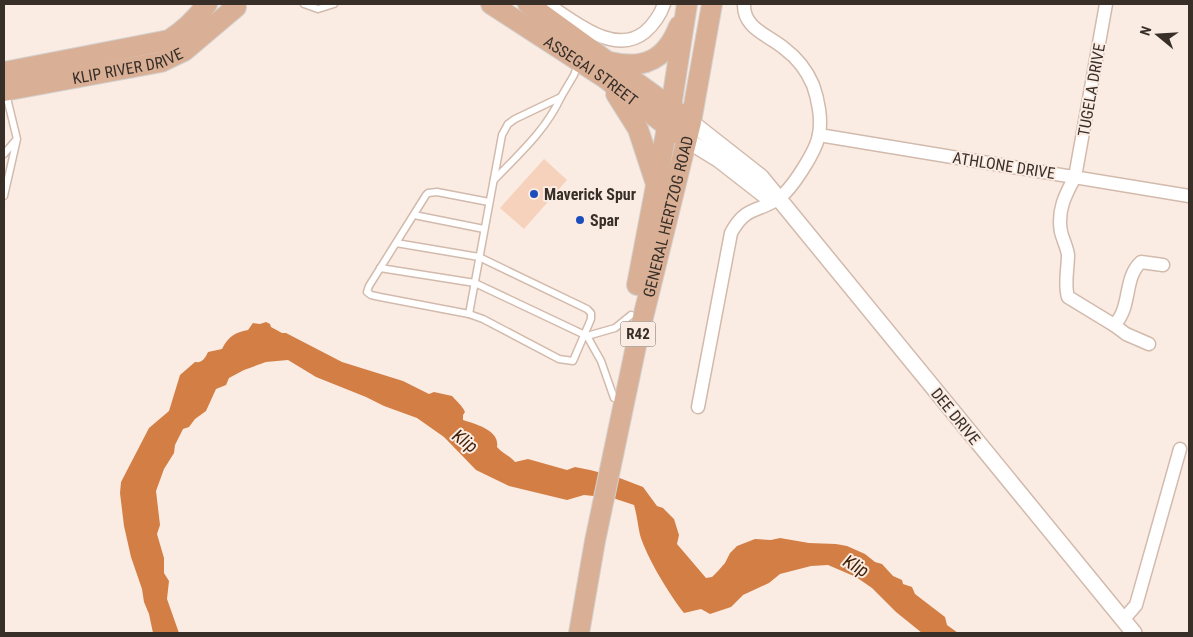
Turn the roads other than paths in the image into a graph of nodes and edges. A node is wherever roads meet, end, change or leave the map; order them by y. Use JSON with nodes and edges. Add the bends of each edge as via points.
{"nodes":[{"id":1,"x":207,"y":4,"type":"edge"},
{"id":2,"x":304,"y":4,"type":"edge"},
{"id":3,"x":334,"y":4,"type":"edge"},
{"id":4,"x":491,"y":4,"type":"edge"},
{"id":5,"x":528,"y":4,"type":"edge"},
{"id":6,"x":547,"y":4,"type":"edge"},
{"id":7,"x":664,"y":4,"type":"edge"},
{"id":8,"x":687,"y":4,"type":"edge"},
{"id":9,"x":712,"y":4,"type":"edge"},
{"id":10,"x":744,"y":4,"type":"edge"},
{"id":11,"x":1106,"y":4,"type":"edge"},
{"id":12,"x":236,"y":5,"type":"edge"},
{"id":13,"x":581,"y":52,"type":"junction"},
{"id":14,"x":605,"y":69,"type":"junction"},
{"id":15,"x":4,"y":84,"type":"edge"},
{"id":16,"x":561,"y":98,"type":"junction"},
{"id":17,"x":671,"y":106,"type":"junction"},
{"id":18,"x":667,"y":127,"type":"junction"},
{"id":19,"x":689,"y":131,"type":"junction"},
{"id":20,"x":819,"y":135,"type":"junction"},
{"id":21,"x":17,"y":139,"type":"junction"},
{"id":22,"x":4,"y":154,"type":"edge"},
{"id":23,"x":1075,"y":177,"type":"junction"},
{"id":24,"x":493,"y":181,"type":"junction"},
{"id":25,"x":656,"y":186,"type":"junction"},
{"id":26,"x":4,"y":196,"type":"edge"},
{"id":27,"x":1189,"y":196,"type":"edge"},
{"id":28,"x":779,"y":199,"type":"junction"},
{"id":29,"x":489,"y":202,"type":"junction"},
{"id":30,"x":414,"y":215,"type":"junction"},
{"id":31,"x":484,"y":229,"type":"junction"},
{"id":32,"x":396,"y":243,"type":"junction"},
{"id":33,"x":479,"y":257,"type":"junction"},
{"id":34,"x":1163,"y":265,"type":"dead end"},
{"id":35,"x":380,"y":268,"type":"junction"},
{"id":36,"x":475,"y":283,"type":"junction"},
{"id":37,"x":469,"y":314,"type":"junction"},
{"id":38,"x":631,"y":314,"type":"junction"},
{"id":39,"x":1114,"y":325,"type":"junction"},
{"id":40,"x":586,"y":335,"type":"junction"},
{"id":41,"x":1149,"y":344,"type":"dead end"},
{"id":42,"x":614,"y":398,"type":"junction"},
{"id":43,"x":698,"y":407,"type":"dead end"},
{"id":44,"x":610,"y":442,"type":"junction"},
{"id":45,"x":1180,"y":449,"type":"dead end"},
{"id":46,"x":590,"y":540,"type":"junction"},
{"id":47,"x":1123,"y":620,"type":"junction"},
{"id":48,"x":568,"y":633,"type":"edge"},
{"id":49,"x":579,"y":633,"type":"edge"},
{"id":50,"x":1134,"y":633,"type":"edge"}],
"edges":[{"from":1,"to":15,"type":"main road","name":"KLIP RIVER DRIVE","via":[[184,31],[169,40]]},
{"from":2,"to":3,"type":"lane","via":[[318,9]]},
{"from":4,"to":13,"type":"main road","name":"ASSEGAI STREET"},
{"from":5,"to":13,"type":"main road","name":"ASSEGAI STREET"},
{"from":6,"to":7,"type":"street","via":[[597,36],[612,41],[640,36],[652,26]]},
{"from":8,"to":14,"type":"main road","via":[[671,42],[655,60]]},
{"from":8,"to":17,"type":"main road","name":"GENERAL HERTZOG ROAD","number":"R42"},
{"from":9,"to":19,"type":"main road","name":"GENERAL HERTZOG ROAD","number":"R42"},
{"from":10,"to":20,"type":"street","via":[[750,24],[785,48],[810,78],[817,94]]},
{"from":11,"to":23,"type":"street","name":"TUGELA DRIVE"},
{"from":12,"to":15,"type":"main road","name":"KLIP RIVER DRIVE","via":[[184,51],[161,62]]},
{"from":13,"to":14,"type":"main road","name":"ASSEGAI STREET"},
{"from":13,"to":16,"type":"lane","via":[[574,76]]},
{"from":14,"to":17,"type":"main road","name":"ASSEGAI STREET"},
{"from":14,"to":18,"type":"main road","name":"ASSEGAI STREET"},
{"from":14,"to":25,"type":"main road","via":[[638,129]]},
{"from":15,"to":21,"type":"lane"},
{"from":16,"to":24,"type":"lane","via":[[545,126]]},
{"from":16,"to":24,"type":"lane","via":[[508,124],[502,135]]},
{"from":17,"to":18,"type":"main road","name":"GENERAL HERTZOG ROAD","number":"R42"},
{"from":17,"to":19,"type":"main road","name":"ASSEGAI STREET"},
{"from":18,"to":19,"type":"main road","name":"ASSEGAI STREET"},
{"from":18,"to":25,"type":"main road","name":"GENERAL HERTZOG ROAD","number":"R42"},
{"from":19,"to":28,"type":"street","name":"DEE DRIVE","via":[[718,159],[764,194]]},
{"from":19,"to":44,"type":"main road","name":"GENERAL HERTZOG ROAD","number":"R42"},
{"from":20,"to":23,"type":"street","name":"ATHLONE DRIVE"},
{"from":20,"to":28,"type":"street","via":[[807,161]]},
{"from":21,"to":22,"type":"lane"},
{"from":21,"to":26,"type":"lane"},
{"from":23,"to":27,"type":"street","name":"ATHLONE DRIVE"},
{"from":23,"to":39,"type":"street","name":"TUGELA DRIVE","via":[[1064,196],[1060,214],[1061,232],[1068,252],[1068,297]]},
{"from":24,"to":29,"type":"lane"},
{"from":25,"to":38,"type":"main road","name":"GENERAL HERTZOG ROAD","number":"R42"},
{"from":28,"to":43,"type":"street","via":[[749,211],[737,221],[731,233]]},
{"from":28,"to":47,"type":"street","name":"DEE DRIVE"},
{"from":29,"to":30,"type":"lane","via":[[430,192]]},
{"from":29,"to":31,"type":"lane"},
{"from":30,"to":31,"type":"lane"},
{"from":30,"to":32,"type":"lane"},
{"from":31,"to":33,"type":"lane"},
{"from":32,"to":33,"type":"lane"},
{"from":32,"to":35,"type":"lane"},
{"from":33,"to":36,"type":"lane"},
{"from":33,"to":40,"type":"lane","via":[[587,309],[592,316]]},
{"from":34,"to":39,"type":"street","via":[[1141,262],[1136,267],[1125,310]]},
{"from":35,"to":36,"type":"lane"},
{"from":35,"to":37,"type":"lane","via":[[368,288],[371,295]]},
{"from":36,"to":37,"type":"lane"},
{"from":36,"to":40,"type":"lane"},
{"from":37,"to":40,"type":"lane","via":[[565,361],[573,361]]},
{"from":38,"to":40,"type":"lane","via":[[615,328]]},
{"from":38,"to":42,"type":"main road","name":"GENERAL HERTZOG ROAD","number":"R42"},
{"from":39,"to":41,"type":"street"},
{"from":40,"to":42,"type":"lane","via":[[601,361]]},
{"from":42,"to":44,"type":"main road","name":"GENERAL HERTZOG ROAD","number":"R42"},
{"from":44,"to":46,"type":"main road","name":"GENERAL HERTZOG ROAD","number":"R42"},
{"from":45,"to":47,"type":"street","via":[[1136,605]]},
{"from":46,"to":48,"type":"main road","name":"GENERAL HERTZOG ROAD","number":"R42"},
{"from":46,"to":49,"type":"main road","name":"GENERAL HERTZOG ROAD","number":"R42"},
{"from":47,"to":50,"type":"street","name":"DEE DRIVE"}]}
